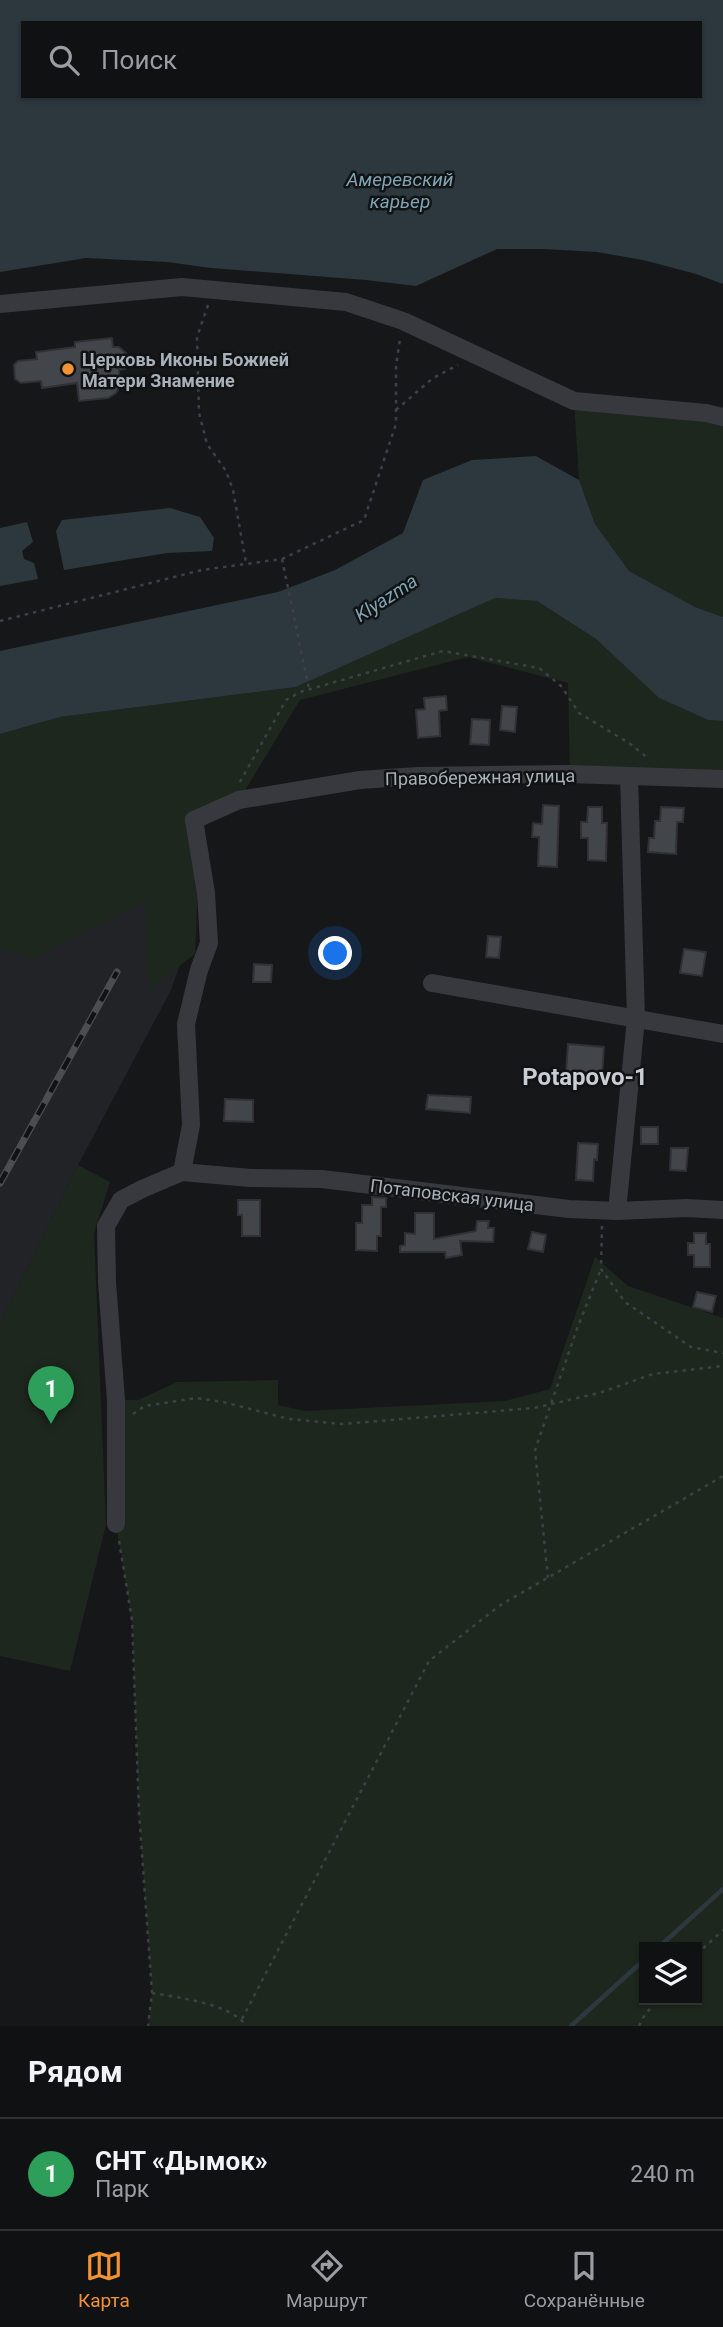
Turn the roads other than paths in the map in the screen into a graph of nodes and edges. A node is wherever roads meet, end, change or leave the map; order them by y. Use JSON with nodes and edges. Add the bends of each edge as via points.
{"nodes":[{"id":1,"x":0,"y":304,"type":"edge"},
{"id":2,"x":723,"y":417,"type":"edge"},
{"id":3,"x":629,"y":776,"type":"junction"},
{"id":4,"x":723,"y":779,"type":"edge"},
{"id":5,"x":432,"y":983,"type":"dead end"},
{"id":6,"x":636,"y":1019,"type":"junction"},
{"id":7,"x":723,"y":1034,"type":"edge"},
{"id":8,"x":182,"y":1172,"type":"junction"},
{"id":9,"x":723,"y":1210,"type":"edge"},
{"id":10,"x":610,"y":1211,"type":"junction"},
{"id":11,"x":116,"y":1524,"type":"road end"}],
"edges":[{"from":1,"to":2,"type":"street","via":[[182,287],[346,302],[403,321],[574,401]]},
{"from":3,"to":4,"type":"street","name":"Правобережная улица"},
{"from":3,"to":6,"type":"street"},
{"from":3,"to":8,"type":"street","name":"Правобережная улица","via":[[418,776],[240,791],[194,820],[209,943],[186,1024],[191,1125]]},
{"from":5,"to":6,"type":"street"},
{"from":6,"to":7,"type":"street"},
{"from":6,"to":10,"type":"street"},
{"from":8,"to":10,"type":"street","name":"Потаповская улица","via":[[322,1179]]},
{"from":8,"to":11,"type":"street","via":[[121,1200],[106,1226],[116,1400]]},
{"from":9,"to":10,"type":"street","name":"Потаповская улица"}]}
